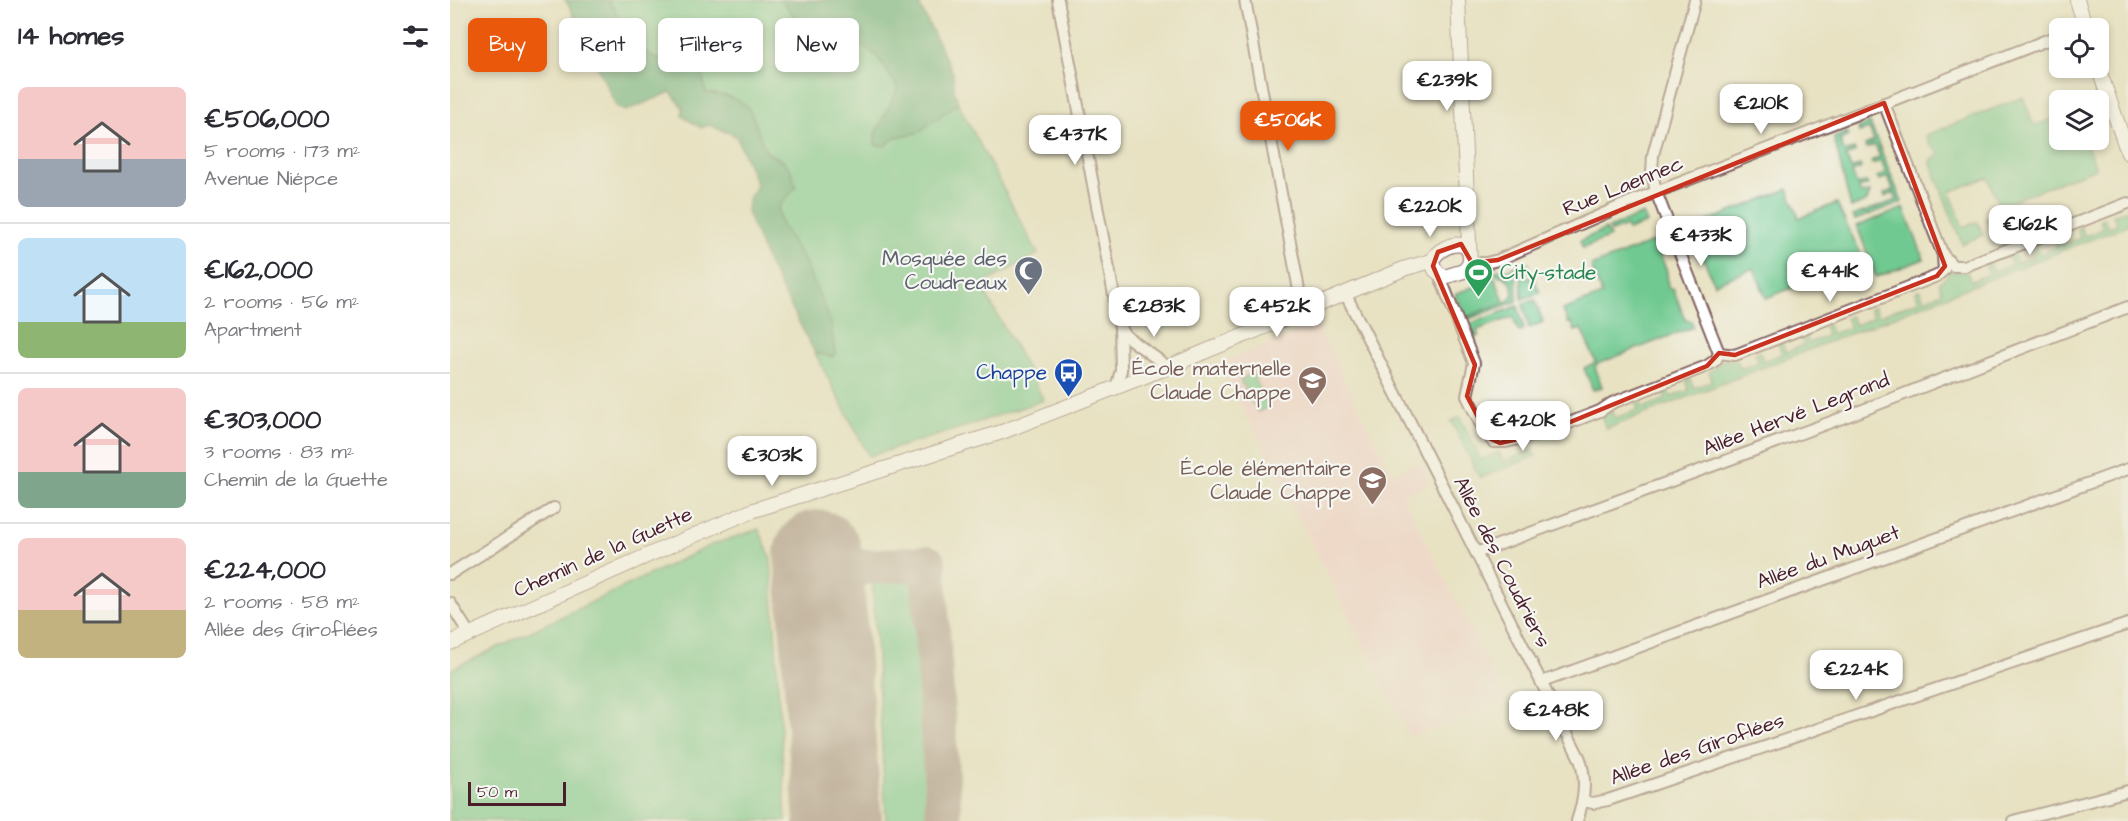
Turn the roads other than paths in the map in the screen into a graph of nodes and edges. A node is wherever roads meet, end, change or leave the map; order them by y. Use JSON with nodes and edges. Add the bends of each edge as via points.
{"nodes":[{"id":1,"x":1058,"y":0,"type":"edge"},
{"id":2,"x":1245,"y":0,"type":"edge"},
{"id":3,"x":1458,"y":0,"type":"edge"},
{"id":4,"x":1695,"y":0,"type":"edge"},
{"id":5,"x":2077,"y":0,"type":"edge"},
{"id":6,"x":2080,"y":18,"type":"edge"},
{"id":7,"x":2049,"y":39,"type":"edge"},
{"id":8,"x":2102,"y":78,"type":"edge"},
{"id":9,"x":1884,"y":103,"type":"junction"},
{"id":10,"x":2127,"y":150,"type":"edge"},
{"id":11,"x":1656,"y":192,"type":"junction"},
{"id":12,"x":2128,"y":203,"type":"edge"},
{"id":13,"x":1464,"y":253,"type":"junction"},
{"id":14,"x":1943,"y":255,"type":"junction"},
{"id":15,"x":1435,"y":268,"type":"junction"},
{"id":16,"x":1345,"y":293,"type":"junction"},
{"id":17,"x":2128,"y":307,"type":"edge"},
{"id":18,"x":1305,"y":310,"type":"junction"},
{"id":19,"x":1120,"y":327,"type":"junction"},
{"id":20,"x":1142,"y":347,"type":"junction"},
{"id":21,"x":1719,"y":353,"type":"junction"},
{"id":22,"x":1122,"y":355,"type":"junction"},
{"id":23,"x":1168,"y":368,"type":"junction"},
{"id":24,"x":1116,"y":388,"type":"junction"},
{"id":25,"x":2128,"y":469,"type":"edge"},
{"id":26,"x":554,"y":508,"type":"dead end"},
{"id":27,"x":1476,"y":553,"type":"junction"},
{"id":28,"x":450,"y":574,"type":"edge"},
{"id":29,"x":450,"y":603,"type":"edge"},
{"id":30,"x":2128,"y":624,"type":"edge"},
{"id":31,"x":470,"y":635,"type":"junction"},
{"id":32,"x":450,"y":643,"type":"edge"},
{"id":33,"x":1542,"y":682,"type":"junction"},
{"id":34,"x":2128,"y":791,"type":"edge"},
{"id":35,"x":1584,"y":801,"type":"junction"},
{"id":36,"x":1577,"y":821,"type":"edge"},
{"id":37,"x":2013,"y":821,"type":"edge"}],
"edges":[{"from":1,"to":19,"type":"street"},
{"from":2,"to":18,"type":"street"},
{"from":3,"to":13,"type":"street","via":[[1468,222]]},
{"from":4,"to":11,"type":"street","via":[[1653,155]]},
{"from":5,"to":6,"type":"street"},
{"from":7,"to":9,"type":"street","name":"Rue Laennec"},
{"from":8,"to":10,"type":"street"},
{"from":9,"to":11,"type":"street","name":"Rue Laennec"},
{"from":9,"to":14,"type":"street"},
{"from":11,"to":13,"type":"street","name":"Rue Laennec","via":[[1498,260],[1486,263]]},
{"from":11,"to":21,"type":"street"},
{"from":12,"to":14,"type":"street","via":[[1965,266],[1953,266]]},
{"from":13,"to":15,"type":"street","via":[[1438,252]]},
{"from":13,"to":15,"type":"street","via":[[1464,271],[1444,277]]},
{"from":14,"to":21,"type":"street","via":[[1944,270],[1936,276],[1734,355]]},
{"from":15,"to":16,"type":"street","name":"Chemin de la Guette","via":[[1406,268]]},
{"from":15,"to":21,"type":"street","via":[[1474,363],[1467,396],[1493,442],[1541,434],[1600,411],[1707,366]]},
{"from":16,"to":18,"type":"street","name":"Chemin de la Guette"},
{"from":16,"to":27,"type":"street","name":"Allée des Coudriers"},
{"from":17,"to":27,"type":"street","name":"Allée Hervé Legrand"},
{"from":18,"to":23,"type":"street","name":"Chemin de la Guette"},
{"from":19,"to":20,"type":"street"},
{"from":19,"to":22,"type":"street"},
{"from":20,"to":22,"type":"street"},
{"from":20,"to":23,"type":"street"},
{"from":22,"to":24,"type":"street"},
{"from":23,"to":24,"type":"street","name":"Chemin de la Guette"},
{"from":24,"to":31,"type":"street","name":"Chemin de la Guette","via":[[1002,432],[754,510]]},
{"from":25,"to":33,"type":"street","name":"Allée du Muguet"},
{"from":26,"to":28,"type":"street"},
{"from":27,"to":33,"type":"street","name":"Allée des Coudriers"},
{"from":29,"to":31,"type":"street"},
{"from":30,"to":35,"type":"street","name":"Allée des Giroflées","via":[[1608,800]]},
{"from":31,"to":32,"type":"street","name":"Chemin de la Guette"},
{"from":33,"to":35,"type":"street","name":"Allée des Coudriers","via":[[1581,759]]},
{"from":34,"to":37,"type":"street"},
{"from":35,"to":36,"type":"street","name":"Allée des Coudriers"}]}
